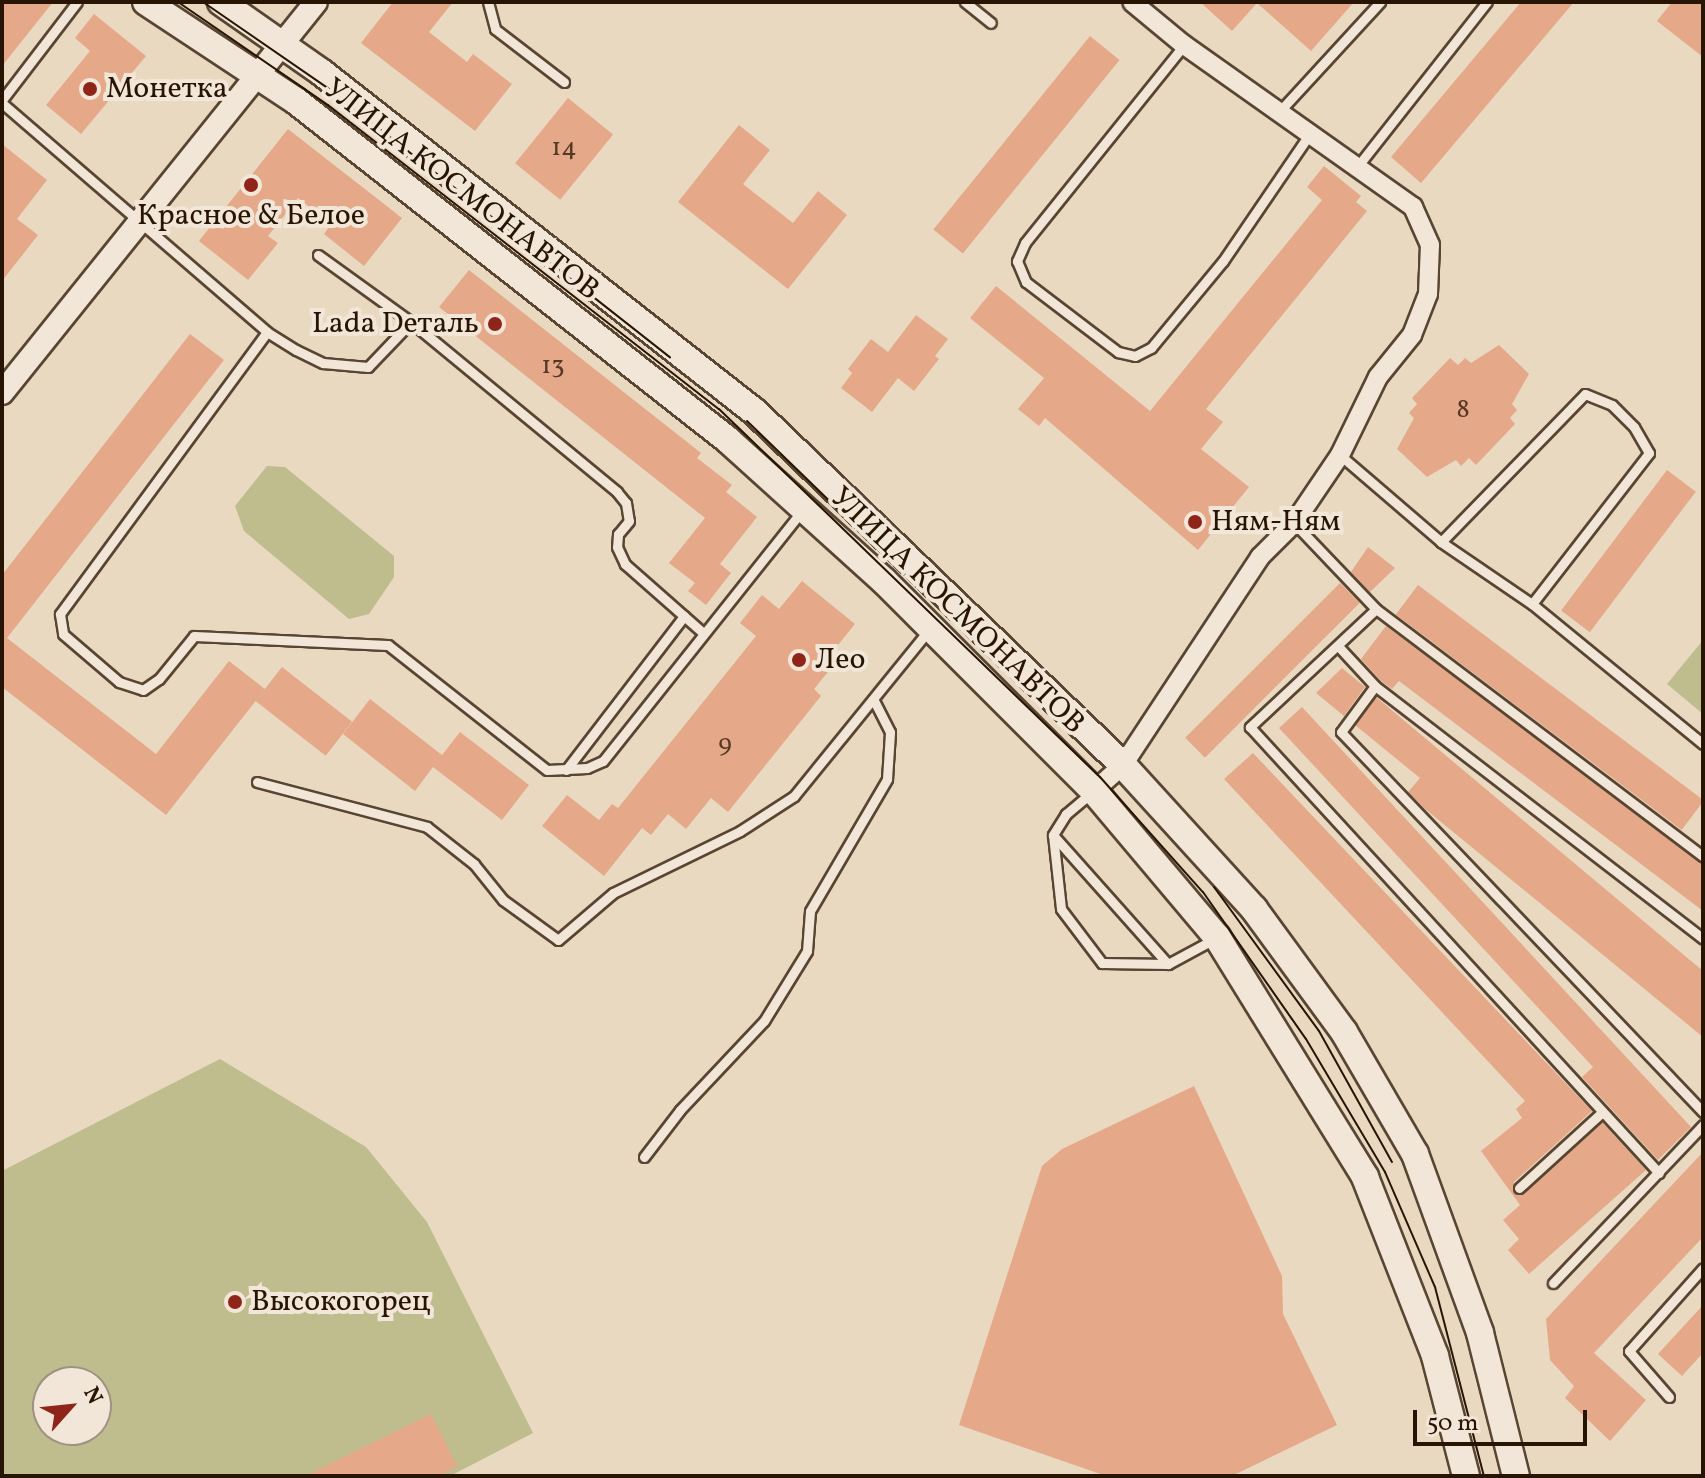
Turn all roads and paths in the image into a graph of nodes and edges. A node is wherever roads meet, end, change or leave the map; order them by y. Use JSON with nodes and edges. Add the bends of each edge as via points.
{"nodes":[{"id":1,"x":77,"y":2,"type":"edge"},
{"id":2,"x":146,"y":2,"type":"edge"},
{"id":3,"x":221,"y":2,"type":"edge"},
{"id":4,"x":316,"y":2,"type":"edge"},
{"id":5,"x":488,"y":2,"type":"edge"},
{"id":6,"x":965,"y":2,"type":"edge"},
{"id":7,"x":1132,"y":2,"type":"edge"},
{"id":8,"x":1380,"y":2,"type":"edge"},
{"id":9,"x":1487,"y":2,"type":"edge"},
{"id":10,"x":991,"y":23,"type":"dead end"},
{"id":11,"x":285,"y":45,"type":"junction"},
{"id":12,"x":1184,"y":45,"type":"junction"},
{"id":13,"x":260,"y":76,"type":"junction"},
{"id":14,"x":564,"y":82,"type":"dead end"},
{"id":15,"x":2,"y":102,"type":"edge"},
{"id":16,"x":1278,"y":113,"type":"junction"},
{"id":17,"x":1309,"y":135,"type":"junction"},
{"id":18,"x":1357,"y":167,"type":"junction"},
{"id":19,"x":141,"y":220,"type":"junction"},
{"id":20,"x":318,"y":255,"type":"dead end"},
{"id":21,"x":411,"y":322,"type":"junction"},
{"id":22,"x":267,"y":332,"type":"junction"},
{"id":23,"x":2,"y":393,"type":"edge"},
{"id":24,"x":1340,"y":455,"type":"junction"},
{"id":25,"x":805,"y":508,"type":"junction"},
{"id":26,"x":1294,"y":523,"type":"junction"},
{"id":27,"x":1441,"y":542,"type":"junction"},
{"id":28,"x":1532,"y":604,"type":"junction"},
{"id":29,"x":1376,"y":609,"type":"junction"},
{"id":30,"x":684,"y":616,"type":"junction"},
{"id":31,"x":930,"y":628,"type":"junction"},
{"id":32,"x":702,"y":632,"type":"junction"},
{"id":33,"x":1338,"y":646,"type":"junction"},
{"id":34,"x":1375,"y":686,"type":"junction"},
{"id":35,"x":873,"y":699,"type":"junction"},
{"id":36,"x":1703,"y":744,"type":"edge"},
{"id":37,"x":1123,"y":765,"type":"junction"},
{"id":38,"x":566,"y":770,"type":"junction"},
{"id":39,"x":257,"y":782,"type":"dead end"},
{"id":40,"x":1094,"y":791,"type":"junction"},
{"id":41,"x":1053,"y":835,"type":"junction"},
{"id":42,"x":1703,"y":856,"type":"edge"},
{"id":43,"x":1217,"y":937,"type":"junction"},
{"id":44,"x":1703,"y":939,"type":"edge"},
{"id":45,"x":1168,"y":964,"type":"junction"},
{"id":46,"x":1703,"y":1112,"type":"edge"},
{"id":47,"x":1600,"y":1114,"type":"junction"},
{"id":48,"x":1703,"y":1125,"type":"edge"},
{"id":49,"x":644,"y":1157,"type":"dead end"},
{"id":50,"x":1659,"y":1173,"type":"junction"},
{"id":51,"x":1519,"y":1188,"type":"dead end"},
{"id":52,"x":1703,"y":1268,"type":"edge"},
{"id":53,"x":1553,"y":1283,"type":"dead end"},
{"id":54,"x":1669,"y":1397,"type":"dead end"},
{"id":55,"x":1466,"y":1476,"type":"edge"},
{"id":56,"x":1516,"y":1476,"type":"edge"}],
"edges":[{"from":1,"to":15,"type":"lane"},
{"from":2,"to":13,"type":"main road","name":"УЛИЦА КОСМОНАВТОВ"},
{"from":3,"to":11,"type":"main road","name":"УЛИЦА КОСМОНАВТОВ"},
{"from":4,"to":11,"type":"street"},
{"from":5,"to":14,"type":"lane","via":[[495,29]]},
{"from":6,"to":10,"type":"lane"},
{"from":7,"to":12,"type":"street"},
{"from":8,"to":16,"type":"lane"},
{"from":9,"to":18,"type":"lane"},
{"from":11,"to":13,"type":"street"},
{"from":11,"to":37,"type":"main road","name":"УЛИЦА КОСМОНАВТОВ","via":[[755,412]]},
{"from":12,"to":16,"type":"street"},
{"from":12,"to":17,"type":"lane","via":[[1025,243],[1017,261],[1026,282],[1118,352],[1135,356],[1151,348],[1223,261]]},
{"from":13,"to":19,"type":"street"},
{"from":13,"to":25,"type":"main road","name":"УЛИЦА КОСМОНАВТОВ","via":[[728,440]]},
{"from":15,"to":19,"type":"lane"},
{"from":16,"to":17,"type":"street"},
{"from":17,"to":18,"type":"street"},
{"from":18,"to":24,"type":"street","via":[[1413,207],[1430,245],[1428,294],[1412,335],[1378,377]]},
{"from":19,"to":22,"type":"lane"},
{"from":19,"to":23,"type":"street"},
{"from":20,"to":21,"type":"lane"},
{"from":21,"to":22,"type":"lane","via":[[368,367],[323,363]]},
{"from":21,"to":30,"type":"lane","via":[[617,492],[626,503],[629,521],[618,534],[625,564]]},
{"from":22,"to":38,"type":"lane","via":[[60,614],[63,634],[119,682],[143,690],[159,679],[194,636],[388,645],[547,770]]},
{"from":24,"to":26,"type":"street"},
{"from":24,"to":27,"type":"lane"},
{"from":25,"to":31,"type":"main road","name":"УЛИЦА КОСМОНАВТОВ"},
{"from":25,"to":32,"type":"lane"},
{"from":26,"to":29,"type":"lane"},
{"from":26,"to":37,"type":"street","via":[[1260,557]]},
{"from":27,"to":28,"type":"lane"},
{"from":27,"to":28,"type":"lane","via":[[1585,394],[1612,405],[1649,453]]},
{"from":28,"to":36,"type":"lane"},
{"from":29,"to":33,"type":"lane"},
{"from":29,"to":42,"type":"lane"},
{"from":30,"to":32,"type":"lane"},
{"from":30,"to":38,"type":"lane"},
{"from":31,"to":35,"type":"lane"},
{"from":31,"to":40,"type":"main road","name":"УЛИЦА КОСМОНАВТОВ"},
{"from":32,"to":38,"type":"lane","via":[[603,761]]},
{"from":33,"to":34,"type":"lane"},
{"from":33,"to":47,"type":"lane","via":[[1250,727]]},
{"from":34,"to":44,"type":"lane"},
{"from":34,"to":46,"type":"lane","via":[[1341,732]]},
{"from":35,"to":39,"type":"lane","via":[[794,796],[740,831],[613,893],[558,940],[503,900],[474,864],[427,827]]},
{"from":35,"to":49,"type":"lane","via":[[890,732],[887,779],[810,911],[807,951],[764,1021],[680,1110]]},
{"from":37,"to":40,"type":"street"},
{"from":37,"to":56,"type":"main road","name":"УЛИЦА КОСМОНАВТОВ","via":[[1254,909],[1344,1032],[1415,1154],[1472,1306]]},
{"from":40,"to":41,"type":"lane","via":[[1066,814]]},
{"from":40,"to":43,"type":"main road","name":"УЛИЦА КОСМОНАВТОВ"},
{"from":41,"to":45,"type":"lane"},
{"from":41,"to":45,"type":"lane","via":[[1061,909],[1102,963]]},
{"from":43,"to":45,"type":"lane"},
{"from":43,"to":55,"type":"main road","name":"УЛИЦА КОСМОНАВТОВ","via":[[1365,1177],[1435,1356]]},
{"from":47,"to":50,"type":"lane"},
{"from":47,"to":51,"type":"lane"},
{"from":48,"to":50,"type":"lane"},
{"from":50,"to":53,"type":"lane"},
{"from":52,"to":54,"type":"lane","via":[[1629,1351]]}]}
